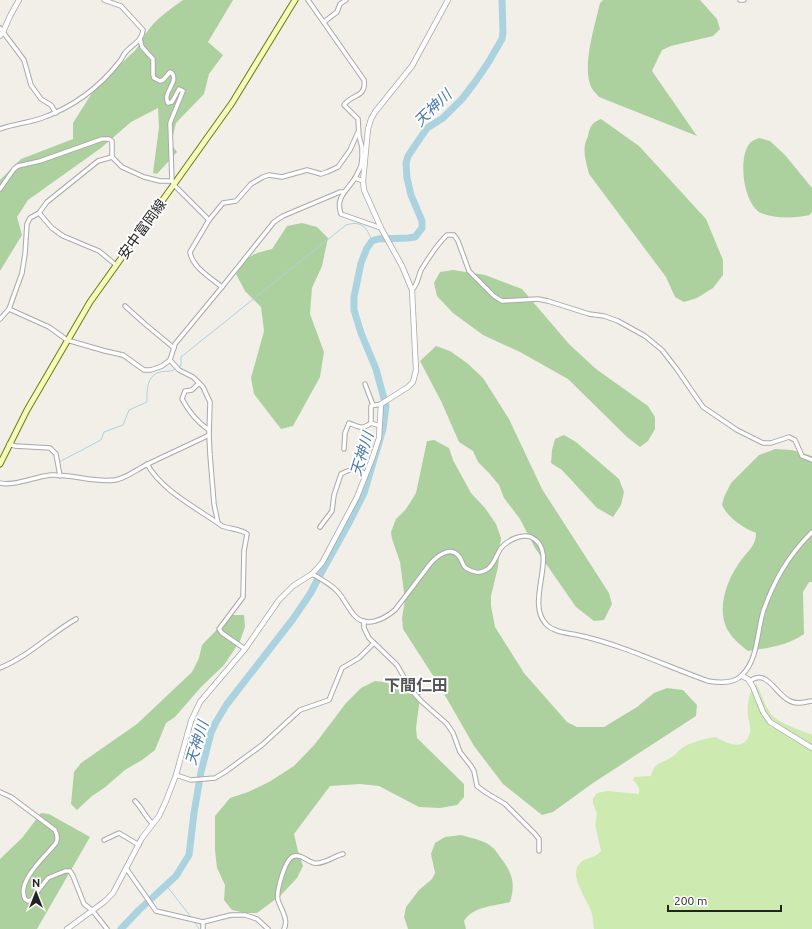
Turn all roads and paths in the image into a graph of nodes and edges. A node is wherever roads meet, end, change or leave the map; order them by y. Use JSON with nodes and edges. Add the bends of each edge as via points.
{"nodes":[{"id":1,"x":19,"y":0,"type":"edge"},
{"id":2,"x":104,"y":0,"type":"edge"},
{"id":3,"x":295,"y":0,"type":"edge"},
{"id":4,"x":308,"y":0,"type":"edge"},
{"id":5,"x":346,"y":0,"type":"edge"},
{"id":6,"x":448,"y":0,"type":"edge"},
{"id":7,"x":740,"y":0,"type":"edge"},
{"id":8,"x":744,"y":0,"type":"edge"},
{"id":9,"x":324,"y":22,"type":"junction"},
{"id":10,"x":1,"y":32,"type":"edge"},
{"id":11,"x":140,"y":39,"type":"junction"},
{"id":12,"x":56,"y":113,"type":"junction"},
{"id":13,"x":1,"y":128,"type":"edge"},
{"id":14,"x":359,"y":131,"type":"junction"},
{"id":15,"x":112,"y":157,"type":"junction"},
{"id":16,"x":355,"y":178,"type":"junction"},
{"id":17,"x":363,"y":181,"type":"junction"},
{"id":18,"x":173,"y":183,"type":"junction"},
{"id":19,"x":0,"y":189,"type":"edge"},
{"id":20,"x":344,"y":192,"type":"junction"},
{"id":21,"x":39,"y":213,"type":"junction"},
{"id":22,"x":210,"y":220,"type":"junction"},
{"id":23,"x":381,"y":228,"type":"junction"},
{"id":24,"x":116,"y":265,"type":"junction"},
{"id":25,"x":222,"y":287,"type":"junction"},
{"id":26,"x":412,"y":290,"type":"junction"},
{"id":27,"x":125,"y":306,"type":"dead end"},
{"id":28,"x":9,"y":309,"type":"junction"},
{"id":29,"x":0,"y":319,"type":"edge"},
{"id":30,"x":67,"y":340,"type":"junction"},
{"id":31,"x":174,"y":348,"type":"junction"},
{"id":32,"x":170,"y":360,"type":"junction"},
{"id":33,"x":199,"y":383,"type":"junction"},
{"id":34,"x":365,"y":384,"type":"dead end"},
{"id":35,"x":382,"y":403,"type":"junction"},
{"id":36,"x":373,"y":405,"type":"junction"},
{"id":37,"x":371,"y":423,"type":"junction"},
{"id":38,"x":380,"y":426,"type":"junction"},
{"id":39,"x":209,"y":433,"type":"junction"},
{"id":40,"x":9,"y":444,"type":"junction"},
{"id":41,"x":344,"y":449,"type":"dead end"},
{"id":42,"x":812,"y":460,"type":"edge"},
{"id":43,"x":0,"y":464,"type":"edge"},
{"id":44,"x":147,"y":464,"type":"junction"},
{"id":45,"x":366,"y":475,"type":"junction"},
{"id":46,"x":60,"y":476,"type":"junction"},
{"id":47,"x":0,"y":483,"type":"edge"},
{"id":48,"x":218,"y":523,"type":"junction"},
{"id":49,"x":320,"y":527,"type":"dead end"},
{"id":50,"x":812,"y":532,"type":"edge"},
{"id":51,"x":315,"y":575,"type":"junction"},
{"id":52,"x":76,"y":619,"type":"dead end"},
{"id":53,"x":364,"y":621,"type":"junction"},
{"id":54,"x":374,"y":643,"type":"junction"},
{"id":55,"x":245,"y":649,"type":"junction"},
{"id":56,"x":0,"y":668,"type":"edge"},
{"id":57,"x":742,"y":676,"type":"junction"},
{"id":58,"x":750,"y":681,"type":"junction"},
{"id":59,"x":812,"y":701,"type":"edge"},
{"id":60,"x":812,"y":748,"type":"edge"},
{"id":61,"x":176,"y":775,"type":"junction"},
{"id":62,"x":0,"y":792,"type":"edge"},
{"id":63,"x":135,"y":801,"type":"dead end"},
{"id":64,"x":153,"y":824,"type":"junction"},
{"id":65,"x":104,"y":840,"type":"dead end"},
{"id":66,"x":139,"y":845,"type":"junction"},
{"id":67,"x":539,"y":851,"type":"dead end"},
{"id":68,"x":343,"y":854,"type":"dead end"},
{"id":69,"x":126,"y":868,"type":"junction"},
{"id":70,"x":92,"y":910,"type":"junction"},
{"id":71,"x":203,"y":922,"type":"junction"},
{"id":72,"x":67,"y":929,"type":"edge"},
{"id":73,"x":107,"y":929,"type":"edge"},
{"id":74,"x":203,"y":929,"type":"edge"},
{"id":75,"x":268,"y":929,"type":"edge"},
{"id":76,"x":284,"y":929,"type":"edge"}],
"edges":[{"from":1,"to":10,"type":"street"},
{"from":2,"to":11,"type":"street","via":[[127,11],[143,30]]},
{"from":3,"to":18,"type":"main road","name":"安中富岡線","via":[[232,104]]},
{"from":4,"to":9,"type":"street"},
{"from":5,"to":9,"type":"street"},
{"from":6,"to":17,"type":"street","via":[[412,66],[371,119]]},
{"from":7,"to":8,"type":"street"},
{"from":9,"to":14,"type":"street","via":[[364,80],[362,93],[346,101],[344,105],[358,119]]},
{"from":10,"to":12,"type":"street","via":[[24,60],[31,85]]},
{"from":11,"to":12,"type":"street","via":[[90,92]]},
{"from":11,"to":18,"type":"street","via":[[142,47],[153,60],[154,78],[163,80],[170,72],[174,76],[166,98],[168,104],[172,102],[179,89],[183,90],[170,123]]},
{"from":12,"to":13,"type":"street"},
{"from":14,"to":16,"type":"street","via":[[362,158]]},
{"from":14,"to":22,"type":"street","via":[[338,167],[320,174],[307,170],[282,177],[263,177],[251,184],[236,201],[223,203]]},
{"from":15,"to":18,"type":"street","via":[[122,167],[144,177]]},
{"from":15,"to":19,"type":"street","via":[[112,141],[102,138],[40,161],[18,166]]},
{"from":15,"to":21,"type":"street","via":[[98,161],[48,202]]},
{"from":16,"to":17,"type":"street"},
{"from":16,"to":20,"type":"street"},
{"from":17,"to":23,"type":"street","via":[[366,196]]},
{"from":18,"to":22,"type":"street"},
{"from":18,"to":24,"type":"main road","name":"安中富岡線"},
{"from":20,"to":23,"type":"street","via":[[338,207],[341,214]]},
{"from":20,"to":25,"type":"street","via":[[307,205],[274,222]]},
{"from":21,"to":24,"type":"street","via":[[63,236],[99,251]]},
{"from":21,"to":28,"type":"street","via":[[30,218],[27,224],[22,273]]},
{"from":22,"to":25,"type":"street","via":[[190,252],[199,267]]},
{"from":23,"to":26,"type":"street","via":[[405,271]]},
{"from":24,"to":30,"type":"main road","name":"安中富岡線"},
{"from":25,"to":31,"type":"street"},
{"from":26,"to":35,"type":"street","via":[[415,377],[408,387]]},
{"from":26,"to":42,"type":"street","via":[[442,241],[448,235],[454,234],[469,272],[494,296],[502,300],[548,300],[588,314],[613,319],[630,327],[662,350],[703,407],[763,444],[789,437],[795,440],[802,456]]},
{"from":27,"to":31,"type":"street"},
{"from":28,"to":29,"type":"street"},
{"from":28,"to":30,"type":"street","via":[[49,327]]},
{"from":30,"to":32,"type":"street","via":[[123,355],[144,370],[162,366]]},
{"from":30,"to":40,"type":"main road","name":"安中富岡線"},
{"from":31,"to":32,"type":"street"},
{"from":32,"to":33,"type":"street","via":[[179,370]]},
{"from":33,"to":39,"type":"street","via":[[207,392],[210,402]]},
{"from":33,"to":39,"type":"street","via":[[192,390],[185,391],[182,399]]},
{"from":34,"to":36,"type":"street"},
{"from":35,"to":36,"type":"street"},
{"from":35,"to":38,"type":"street"},
{"from":36,"to":37,"type":"street"},
{"from":37,"to":38,"type":"street"},
{"from":37,"to":41,"type":"street","via":[[361,428],[349,423],[345,433]]},
{"from":38,"to":45,"type":"street","via":[[376,449]]},
{"from":39,"to":44,"type":"street"},
{"from":39,"to":48,"type":"street","via":[[214,504]]},
{"from":40,"to":43,"type":"main road","name":"安中富岡線"},
{"from":40,"to":46,"type":"street","via":[[50,448],[56,454]]},
{"from":44,"to":46,"type":"street","via":[[115,480]]},
{"from":44,"to":48,"type":"street","via":[[165,486]]},
{"from":45,"to":49,"type":"street","via":[[362,471],[351,469],[341,474],[332,511]]},
{"from":45,"to":51,"type":"street"},
{"from":46,"to":47,"type":"street","via":[[51,475],[9,484]]},
{"from":48,"to":55,"type":"street","via":[[247,534],[244,594],[219,629]]},
{"from":50,"to":57,"type":"street","via":[[786,562],[774,583],[751,660]]},
{"from":51,"to":53,"type":"street","via":[[337,591],[355,616]]},
{"from":51,"to":55,"type":"street","via":[[293,586],[279,600]]},
{"from":52,"to":56,"type":"street","via":[[30,652]]},
{"from":53,"to":54,"type":"street","via":[[364,628]]},
{"from":53,"to":57,"type":"street","via":[[379,620],[388,616],[401,604],[430,564],[443,554],[456,553],[465,568],[482,572],[488,570],[501,548],[508,542],[527,536],[540,545],[543,554],[539,610],[549,627],[595,639],[708,681],[727,682]]},
{"from":54,"to":61,"type":"street","via":[[360,658],[342,668],[329,700],[300,710],[225,772],[208,779],[191,780]]},
{"from":54,"to":67,"type":"street","via":[[397,665],[416,696],[447,724],[460,752],[474,771],[477,786],[505,804],[535,834],[539,840]]},
{"from":55,"to":61,"type":"street","via":[[195,710]]},
{"from":57,"to":58,"type":"street"},
{"from":58,"to":59,"type":"street","via":[[759,677],[766,679],[790,701]]},
{"from":58,"to":60,"type":"street","via":[[770,722]]},
{"from":61,"to":64,"type":"street","via":[[162,810]]},
{"from":62,"to":70,"type":"street","via":[[43,820],[57,834],[56,843],[30,873],[24,893],[25,899],[31,900],[48,878],[70,871],[84,904]]},
{"from":63,"to":64,"type":"street"},
{"from":64,"to":66,"type":"street"},
{"from":65,"to":66,"type":"street","via":[[119,833]]},
{"from":66,"to":69,"type":"street"},
{"from":68,"to":76,"type":"street","via":[[319,863],[313,863],[303,856],[294,856],[288,860],[278,890],[278,900],[285,916]]},
{"from":69,"to":70,"type":"street","via":[[113,893]]},
{"from":69,"to":71,"type":"street","via":[[156,911]]},
{"from":70,"to":72,"type":"street"},
{"from":70,"to":73,"type":"street"},
{"from":71,"to":74,"type":"street"},
{"from":71,"to":75,"type":"street","via":[[231,915],[245,915],[256,919]]}]}
